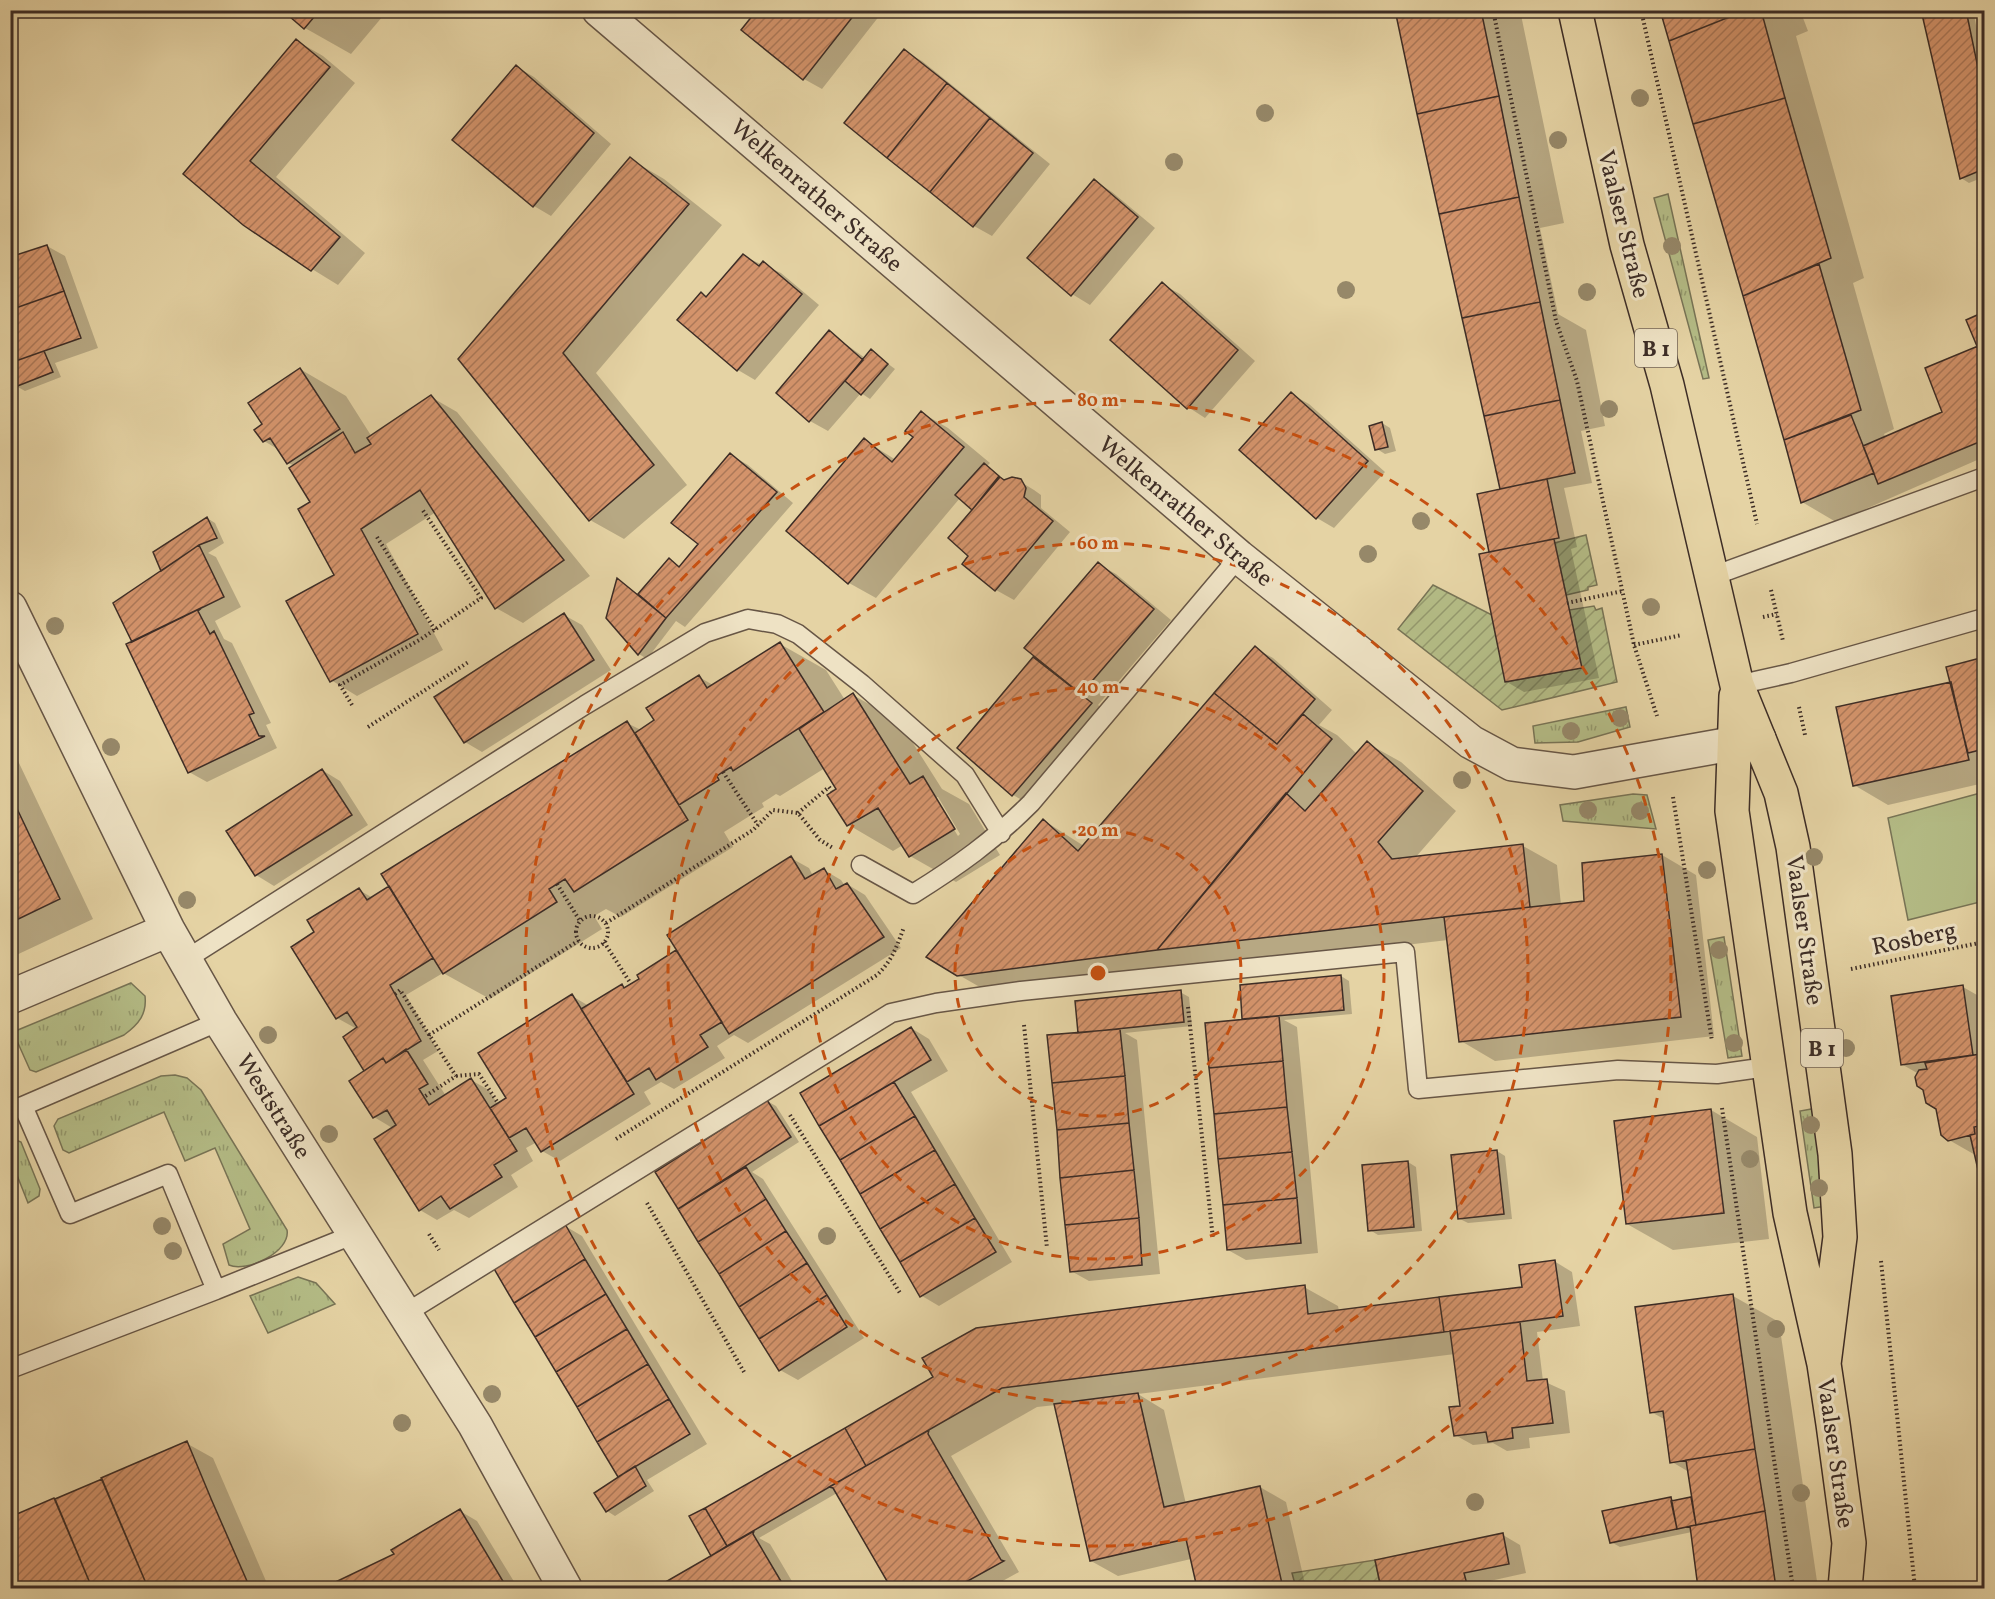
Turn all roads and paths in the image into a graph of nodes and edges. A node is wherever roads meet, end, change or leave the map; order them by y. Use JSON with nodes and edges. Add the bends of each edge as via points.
{"nodes":[{"id":1,"x":599,"y":10,"type":"edge"},
{"id":2,"x":1575,"y":10,"type":"edge"},
{"id":3,"x":1984,"y":477,"type":"edge"},
{"id":4,"x":422,"y":509,"type":"dead end"},
{"id":5,"x":377,"y":537,"type":"dead end"},
{"id":6,"x":1239,"y":557,"type":"junction"},
{"id":7,"x":1713,"y":576,"type":"junction"},
{"id":8,"x":1623,"y":591,"type":"dead end"},
{"id":9,"x":1567,"y":603,"type":"dead end"},
{"id":10,"x":10,"y":608,"type":"edge"},
{"id":11,"x":1984,"y":618,"type":"edge"},
{"id":12,"x":435,"y":630,"type":"junction"},
{"id":13,"x":470,"y":661,"type":"dead end"},
{"id":14,"x":1737,"y":685,"type":"junction"},
{"id":15,"x":352,"y":705,"type":"dead end"},
{"id":16,"x":368,"y":727,"type":"dead end"},
{"id":17,"x":1746,"y":741,"type":"junction"},
{"id":18,"x":723,"y":772,"type":"dead end"},
{"id":19,"x":832,"y":791,"type":"dead end"},
{"id":20,"x":798,"y":813,"type":"junction"},
{"id":21,"x":758,"y":825,"type":"junction"},
{"id":22,"x":1001,"y":833,"type":"junction"},
{"id":23,"x":861,"y":865,"type":"joint"},
{"id":24,"x":557,"y":885,"type":"dead end"},
{"id":25,"x":913,"y":894,"type":"junction"},
{"id":26,"x":580,"y":921,"type":"junction"},
{"id":27,"x":606,"y":923,"type":"junction"},
{"id":28,"x":168,"y":930,"type":"junction"},
{"id":29,"x":578,"y":941,"type":"junction"},
{"id":30,"x":604,"y":942,"type":"junction"},
{"id":31,"x":1984,"y":942,"type":"edge"},
{"id":32,"x":185,"y":960,"type":"junction"},
{"id":33,"x":1850,"y":969,"type":"dead end"},
{"id":34,"x":1185,"y":973,"type":"junction"},
{"id":35,"x":631,"y":984,"type":"dead end"},
{"id":36,"x":1021,"y":991,"type":"junction"},
{"id":37,"x":395,"y":994,"type":"dead end"},
{"id":38,"x":10,"y":997,"type":"edge"},
{"id":39,"x":220,"y":1021,"type":"junction"},
{"id":40,"x":429,"y":1035,"type":"junction"},
{"id":41,"x":1767,"y":1068,"type":"junction"},
{"id":42,"x":456,"y":1076,"type":"junction"},
{"id":43,"x":773,"y":1086,"type":"junction"},
{"id":44,"x":424,"y":1097,"type":"dead end"},
{"id":45,"x":498,"y":1103,"type":"dead end"},
{"id":46,"x":17,"y":1109,"type":"edge"},
{"id":47,"x":607,"y":1144,"type":"dead end"},
{"id":48,"x":631,"y":1174,"type":"junction"},
{"id":49,"x":355,"y":1234,"type":"junction"},
{"id":50,"x":429,"y":1234,"type":"dead end"},
{"id":51,"x":1213,"y":1239,"type":"dead end"},
{"id":52,"x":448,"y":1245,"type":"dead end"},
{"id":53,"x":1047,"y":1248,"type":"dead end"},
{"id":54,"x":216,"y":1290,"type":"junction"},
{"id":55,"x":900,"y":1293,"type":"dead end"},
{"id":56,"x":406,"y":1313,"type":"junction"},
{"id":57,"x":1824,"y":1364,"type":"junction"},
{"id":58,"x":10,"y":1369,"type":"edge"},
{"id":59,"x":744,"y":1371,"type":"dead end"},
{"id":60,"x":1849,"y":1543,"type":"junction"},
{"id":61,"x":565,"y":1588,"type":"edge"},
{"id":62,"x":1845,"y":1588,"type":"edge"},
{"id":63,"x":1869,"y":1588,"type":"edge"}],
"edges":[{"from":1,"to":6,"type":"street","name":"Welkenrather Straße"},
{"from":2,"to":7,"type":"main road","name":"Vaalser Straße","number":"B 1","via":[[1627,245],[1667,385]]},
{"from":3,"to":7,"type":"lane"},
{"from":4,"to":12,"type":"path","via":[[481,598]]},
{"from":5,"to":12,"type":"path"},
{"from":6,"to":17,"type":"street","name":"Welkenrather Straße","via":[[1471,742],[1512,764],[1574,772]]},
{"from":6,"to":22,"type":"lane","via":[[1031,803]]},
{"from":7,"to":14,"type":"main road","name":"Vaalser Straße","number":"B 1"},
{"from":8,"to":9,"type":"path"},
{"from":10,"to":28,"type":"street","name":"Weststraße"},
{"from":11,"to":14,"type":"lane","via":[[1791,674]]},
{"from":12,"to":15,"type":"path","via":[[340,686]]},
{"from":13,"to":16,"type":"path"},
{"from":14,"to":17,"type":"main road","name":"Vaalser Straße","number":"B 1"},
{"from":17,"to":41,"type":"main road","name":"Vaalser Straße","number":"B 1","via":[[1731,811]]},
{"from":17,"to":57,"type":"main road","name":"Vaalser Straße","number":"B 1","via":[[1781,793],[1793,847],[1835,1154],[1840,1237]]},
{"from":18,"to":21,"type":"path"},
{"from":19,"to":20,"type":"path","via":[[829,787]]},
{"from":20,"to":21,"type":"path","via":[[773,810]]},
{"from":20,"to":23,"type":"path","via":[[820,840]]},
{"from":21,"to":27,"type":"path"},
{"from":22,"to":25,"type":"lane","via":[[966,861]]},
{"from":22,"to":32,"type":"lane","via":[[965,775],[862,684],[798,634],[777,624],[748,619],[705,633],[595,699]]},
{"from":23,"to":25,"type":"lane"},
{"from":24,"to":26,"type":"path"},
{"from":25,"to":47,"type":"path","via":[[896,951],[877,975]]},
{"from":26,"to":27,"type":"path","via":[[592,915]]},
{"from":26,"to":29,"type":"path","via":[[576,929]]},
{"from":27,"to":30,"type":"path","via":[[608,933]]},
{"from":28,"to":32,"type":"street","name":"Weststraße"},
{"from":28,"to":38,"type":"street"},
{"from":29,"to":30,"type":"path","via":[[591,948]]},
{"from":29,"to":40,"type":"path"},
{"from":30,"to":35,"type":"path"},
{"from":31,"to":33,"type":"path","name":"Rosberg"},
{"from":32,"to":39,"type":"street","name":"Weststraße"},
{"from":34,"to":36,"type":"lane"},
{"from":34,"to":41,"type":"lane","via":[[1405,952],[1418,1089],[1618,1070],[1717,1074]]},
{"from":34,"to":51,"type":"path"},
{"from":36,"to":43,"type":"lane","via":[[891,1013]]},
{"from":36,"to":53,"type":"path"},
{"from":37,"to":40,"type":"path","via":[[400,990]]},
{"from":39,"to":46,"type":"lane"},
{"from":39,"to":49,"type":"street","name":"Weststraße"},
{"from":40,"to":42,"type":"path"},
{"from":41,"to":57,"type":"main road","name":"Vaalser Straße","number":"B 1","via":[[1790,1213]]},
{"from":42,"to":44,"type":"path"},
{"from":42,"to":45,"type":"path","via":[[479,1074]]},
{"from":43,"to":48,"type":"lane"},
{"from":43,"to":55,"type":"path"},
{"from":46,"to":54,"type":"lane","via":[[70,1214],[168,1174]]},
{"from":48,"to":56,"type":"lane"},
{"from":48,"to":59,"type":"path"},
{"from":49,"to":54,"type":"lane"},
{"from":49,"to":56,"type":"street","name":"Weststraße"},
{"from":50,"to":52,"type":"path","via":[[438,1251]]},
{"from":54,"to":58,"type":"lane"},
{"from":56,"to":61,"type":"street","name":"Weststraße","via":[[475,1425]]},
{"from":57,"to":60,"type":"main road","name":"Vaalser Straße","number":"B 1"},
{"from":60,"to":62,"type":"main road","name":"Vaalser Straße","number":"B 1"},
{"from":60,"to":63,"type":"main road","name":"Vaalser Straße","number":"B 1"}]}
